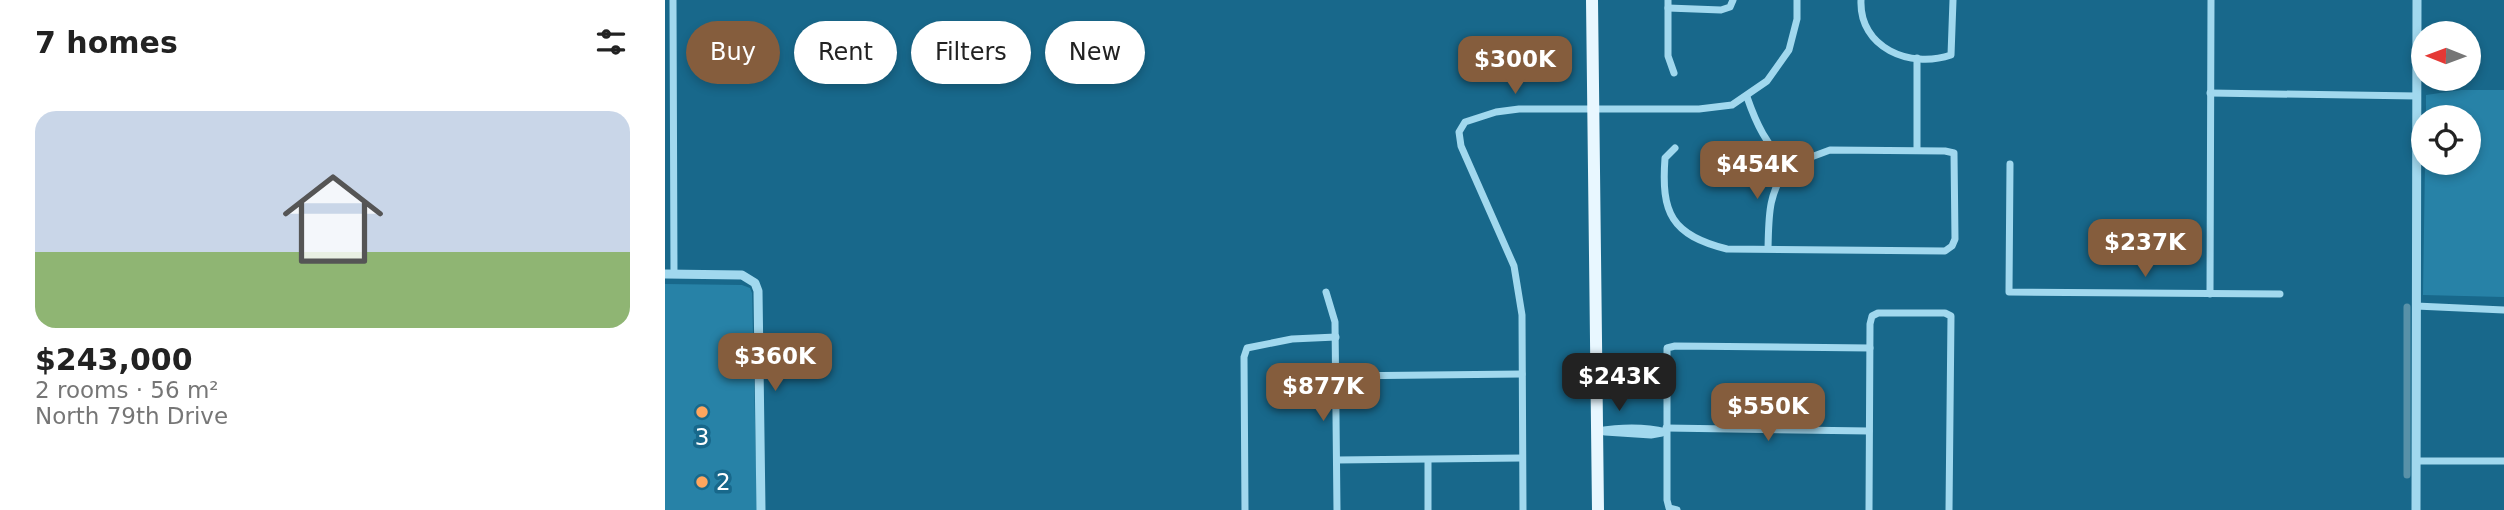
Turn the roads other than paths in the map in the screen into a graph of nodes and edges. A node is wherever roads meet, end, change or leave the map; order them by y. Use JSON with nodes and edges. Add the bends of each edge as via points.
{"nodes":[{"id":1,"x":673,"y":0,"type":"edge"},
{"id":2,"x":1592,"y":0,"type":"edge"},
{"id":3,"x":1797,"y":0,"type":"edge"},
{"id":4,"x":1861,"y":0,"type":"edge"},
{"id":5,"x":1952,"y":0,"type":"edge"},
{"id":6,"x":2211,"y":0,"type":"edge"},
{"id":7,"x":2417,"y":0,"type":"edge"},
{"id":8,"x":1668,"y":4,"type":"edge"},
{"id":9,"x":1731,"y":4,"type":"edge"},
{"id":10,"x":1917,"y":58,"type":"junction"},
{"id":11,"x":1674,"y":73,"type":"dead end"},
{"id":12,"x":2210,"y":93,"type":"junction"},
{"id":13,"x":2417,"y":96,"type":"junction"},
{"id":14,"x":1747,"y":97,"type":"junction"},
{"id":15,"x":669,"y":102,"type":"edge"},
{"id":16,"x":1593,"y":110,"type":"junction"},
{"id":17,"x":1675,"y":148,"type":"dead end"},
{"id":18,"x":1917,"y":150,"type":"junction"},
{"id":19,"x":2010,"y":164,"type":"dead end"},
{"id":20,"x":1787,"y":166,"type":"junction"},
{"id":21,"x":1768,"y":248,"type":"junction"},
{"id":22,"x":669,"y":274,"type":"edge"},
{"id":23,"x":1326,"y":292,"type":"dead end"},
{"id":24,"x":2210,"y":294,"type":"junction"},
{"id":25,"x":2280,"y":294,"type":"dead end"},
{"id":26,"x":2416,"y":306,"type":"junction"},
{"id":27,"x":2504,"y":310,"type":"edge"},
{"id":28,"x":1336,"y":337,"type":"junction"},
{"id":29,"x":1870,"y":348,"type":"junction"},
{"id":30,"x":1522,"y":374,"type":"junction"},
{"id":31,"x":1336,"y":376,"type":"junction"},
{"id":32,"x":1666,"y":430,"type":"junction"},
{"id":33,"x":1597,"y":431,"type":"junction"},
{"id":34,"x":1869,"y":431,"type":"junction"},
{"id":35,"x":1522,"y":458,"type":"junction"},
{"id":36,"x":1337,"y":460,"type":"junction"},
{"id":37,"x":1428,"y":460,"type":"junction"},
{"id":38,"x":2416,"y":461,"type":"junction"},
{"id":39,"x":2504,"y":461,"type":"edge"},
{"id":40,"x":1673,"y":509,"type":"edge"},
{"id":41,"x":761,"y":510,"type":"edge"},
{"id":42,"x":1245,"y":510,"type":"edge"},
{"id":43,"x":1338,"y":510,"type":"edge"},
{"id":44,"x":1428,"y":510,"type":"edge"},
{"id":45,"x":1523,"y":510,"type":"edge"},
{"id":46,"x":1598,"y":510,"type":"edge"},
{"id":47,"x":1869,"y":510,"type":"edge"},
{"id":48,"x":1949,"y":510,"type":"edge"},
{"id":49,"x":2416,"y":510,"type":"edge"}],
"edges":[{"from":1,"to":15,"type":"street"},
{"from":2,"to":16,"type":"main road"},
{"from":3,"to":14,"type":"street","via":[[1789,50],[1767,81]]},
{"from":4,"to":10,"type":"street","via":[[1867,32],[1894,53]]},
{"from":5,"to":10,"type":"street","via":[[1951,55]]},
{"from":6,"to":12,"type":"street"},
{"from":7,"to":13,"type":"street"},
{"from":8,"to":9,"type":"street","via":[[1721,10]]},
{"from":8,"to":11,"type":"street","via":[[1668,55]]},
{"from":10,"to":18,"type":"street"},
{"from":12,"to":13,"type":"street"},
{"from":12,"to":24,"type":"street"},
{"from":13,"to":26,"type":"street"},
{"from":14,"to":16,"type":"street","via":[[1732,105],[1699,109]]},
{"from":14,"to":20,"type":"street","via":[[1756,126]]},
{"from":15,"to":22,"type":"street"},
{"from":16,"to":30,"type":"street","via":[[1496,112],[1465,122],[1459,132],[1514,266],[1522,315]]},
{"from":16,"to":33,"type":"main road"},
{"from":17,"to":21,"type":"street","via":[[1665,158],[1663,182],[1668,211],[1683,232],[1727,249]]},
{"from":18,"to":20,"type":"street","via":[[1830,149]]},
{"from":18,"to":21,"type":"street","via":[[1954,153],[1952,246],[1945,250]]},
{"from":19,"to":24,"type":"street","via":[[2009,292]]},
{"from":20,"to":21,"type":"street","via":[[1774,187]]},
{"from":22,"to":41,"type":"street","via":[[742,275],[755,282]]},
{"from":23,"to":28,"type":"street"},
{"from":24,"to":25,"type":"street"},
{"from":26,"to":27,"type":"street"},
{"from":26,"to":38,"type":"street"},
{"from":28,"to":31,"type":"street"},
{"from":28,"to":42,"type":"street","via":[[1247,348]]},
{"from":29,"to":32,"type":"street","via":[[1667,348]]},
{"from":29,"to":34,"type":"street"},
{"from":29,"to":48,"type":"street","via":[[1872,316],[1878,313],[1951,316]]},
{"from":30,"to":31,"type":"street"},
{"from":30,"to":35,"type":"street"},
{"from":31,"to":36,"type":"street"},
{"from":32,"to":33,"type":"street"},
{"from":32,"to":34,"type":"street"},
{"from":32,"to":40,"type":"street","via":[[1667,500]]},
{"from":33,"to":46,"type":"main road"},
{"from":34,"to":47,"type":"street"},
{"from":35,"to":37,"type":"street"},
{"from":35,"to":45,"type":"street"},
{"from":36,"to":37,"type":"street"},
{"from":36,"to":43,"type":"street"},
{"from":37,"to":44,"type":"street"},
{"from":38,"to":39,"type":"street"},
{"from":38,"to":49,"type":"street"}]}
